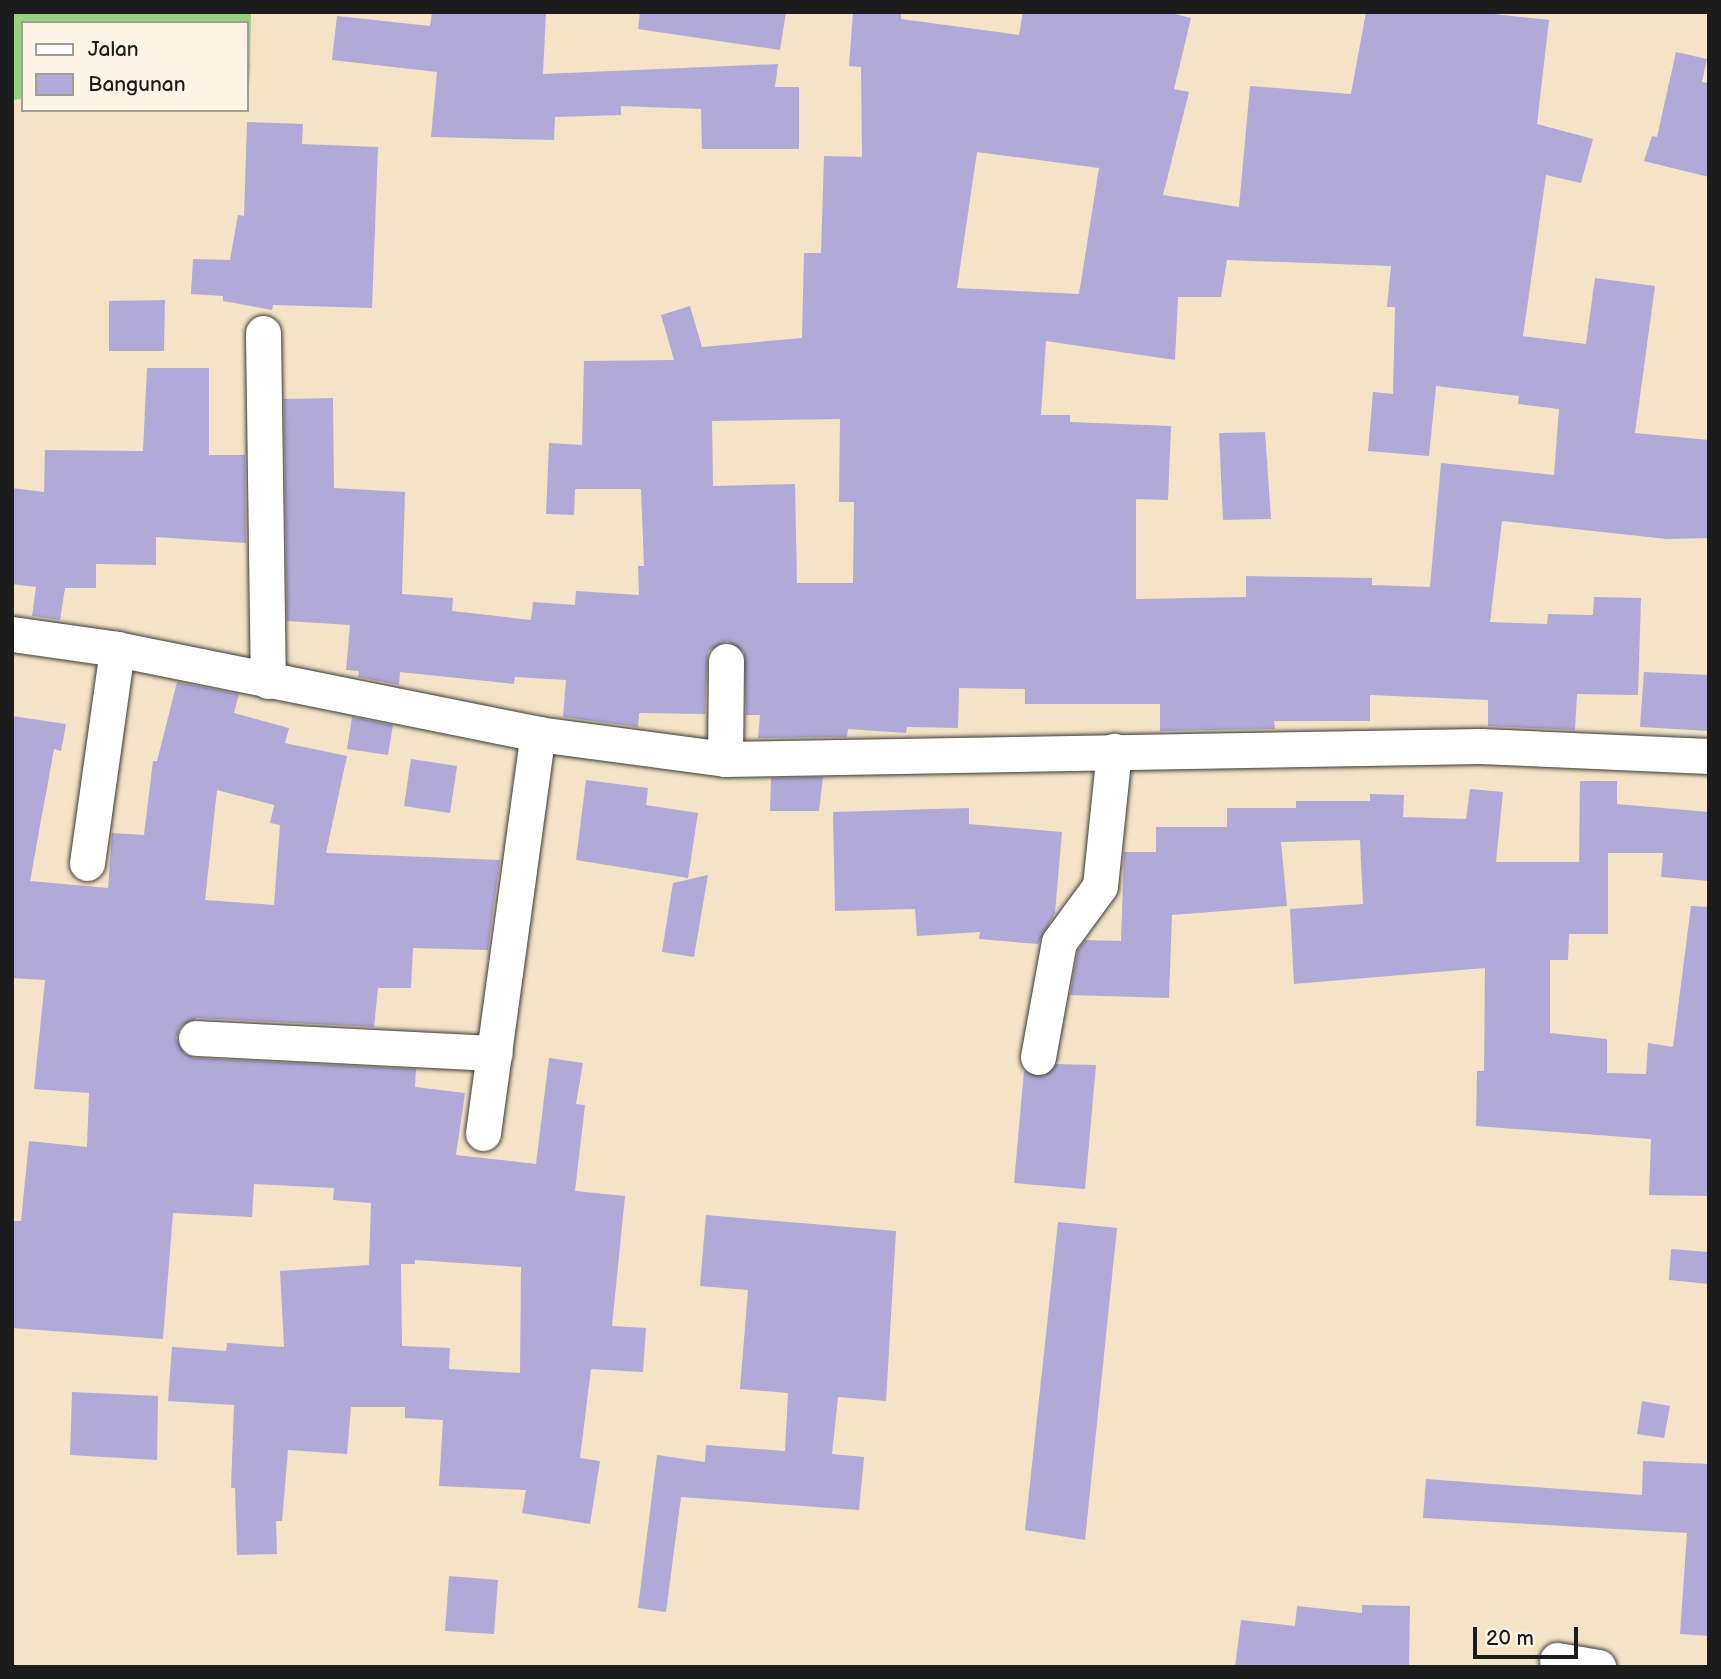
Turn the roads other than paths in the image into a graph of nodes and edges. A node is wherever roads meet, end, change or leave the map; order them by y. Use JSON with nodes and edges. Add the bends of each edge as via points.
{"nodes":[{"id":1,"x":263,"y":333,"type":"dead end"},
{"id":2,"x":12,"y":634,"type":"edge"},
{"id":3,"x":117,"y":649,"type":"junction"},
{"id":4,"x":726,"y":661,"type":"dead end"},
{"id":5,"x":268,"y":681,"type":"junction"},
{"id":6,"x":538,"y":734,"type":"junction"},
{"id":7,"x":1114,"y":751,"type":"junction"},
{"id":8,"x":1709,"y":756,"type":"edge"},
{"id":9,"x":725,"y":759,"type":"junction"},
{"id":10,"x":88,"y":863,"type":"dead end"},
{"id":11,"x":196,"y":1038,"type":"dead end"},
{"id":12,"x":495,"y":1053,"type":"junction"},
{"id":13,"x":1038,"y":1057,"type":"dead end"},
{"id":14,"x":483,"y":1133,"type":"dead end"},
{"id":15,"x":1557,"y":1660,"type":"dead end"},
{"id":16,"x":1598,"y":1667,"type":"edge"}],
"edges":[{"from":1,"to":5,"type":"street"},
{"from":2,"to":3,"type":"street"},
{"from":3,"to":5,"type":"street"},
{"from":3,"to":10,"type":"street"},
{"from":4,"to":9,"type":"street"},
{"from":5,"to":6,"type":"street"},
{"from":6,"to":9,"type":"street"},
{"from":6,"to":12,"type":"street"},
{"from":7,"to":8,"type":"street","via":[[1480,746]]},
{"from":7,"to":9,"type":"street"},
{"from":7,"to":13,"type":"street","via":[[1100,886],[1062,934]]},
{"from":11,"to":12,"type":"street"},
{"from":12,"to":14,"type":"street"},
{"from":15,"to":16,"type":"street"}]}
